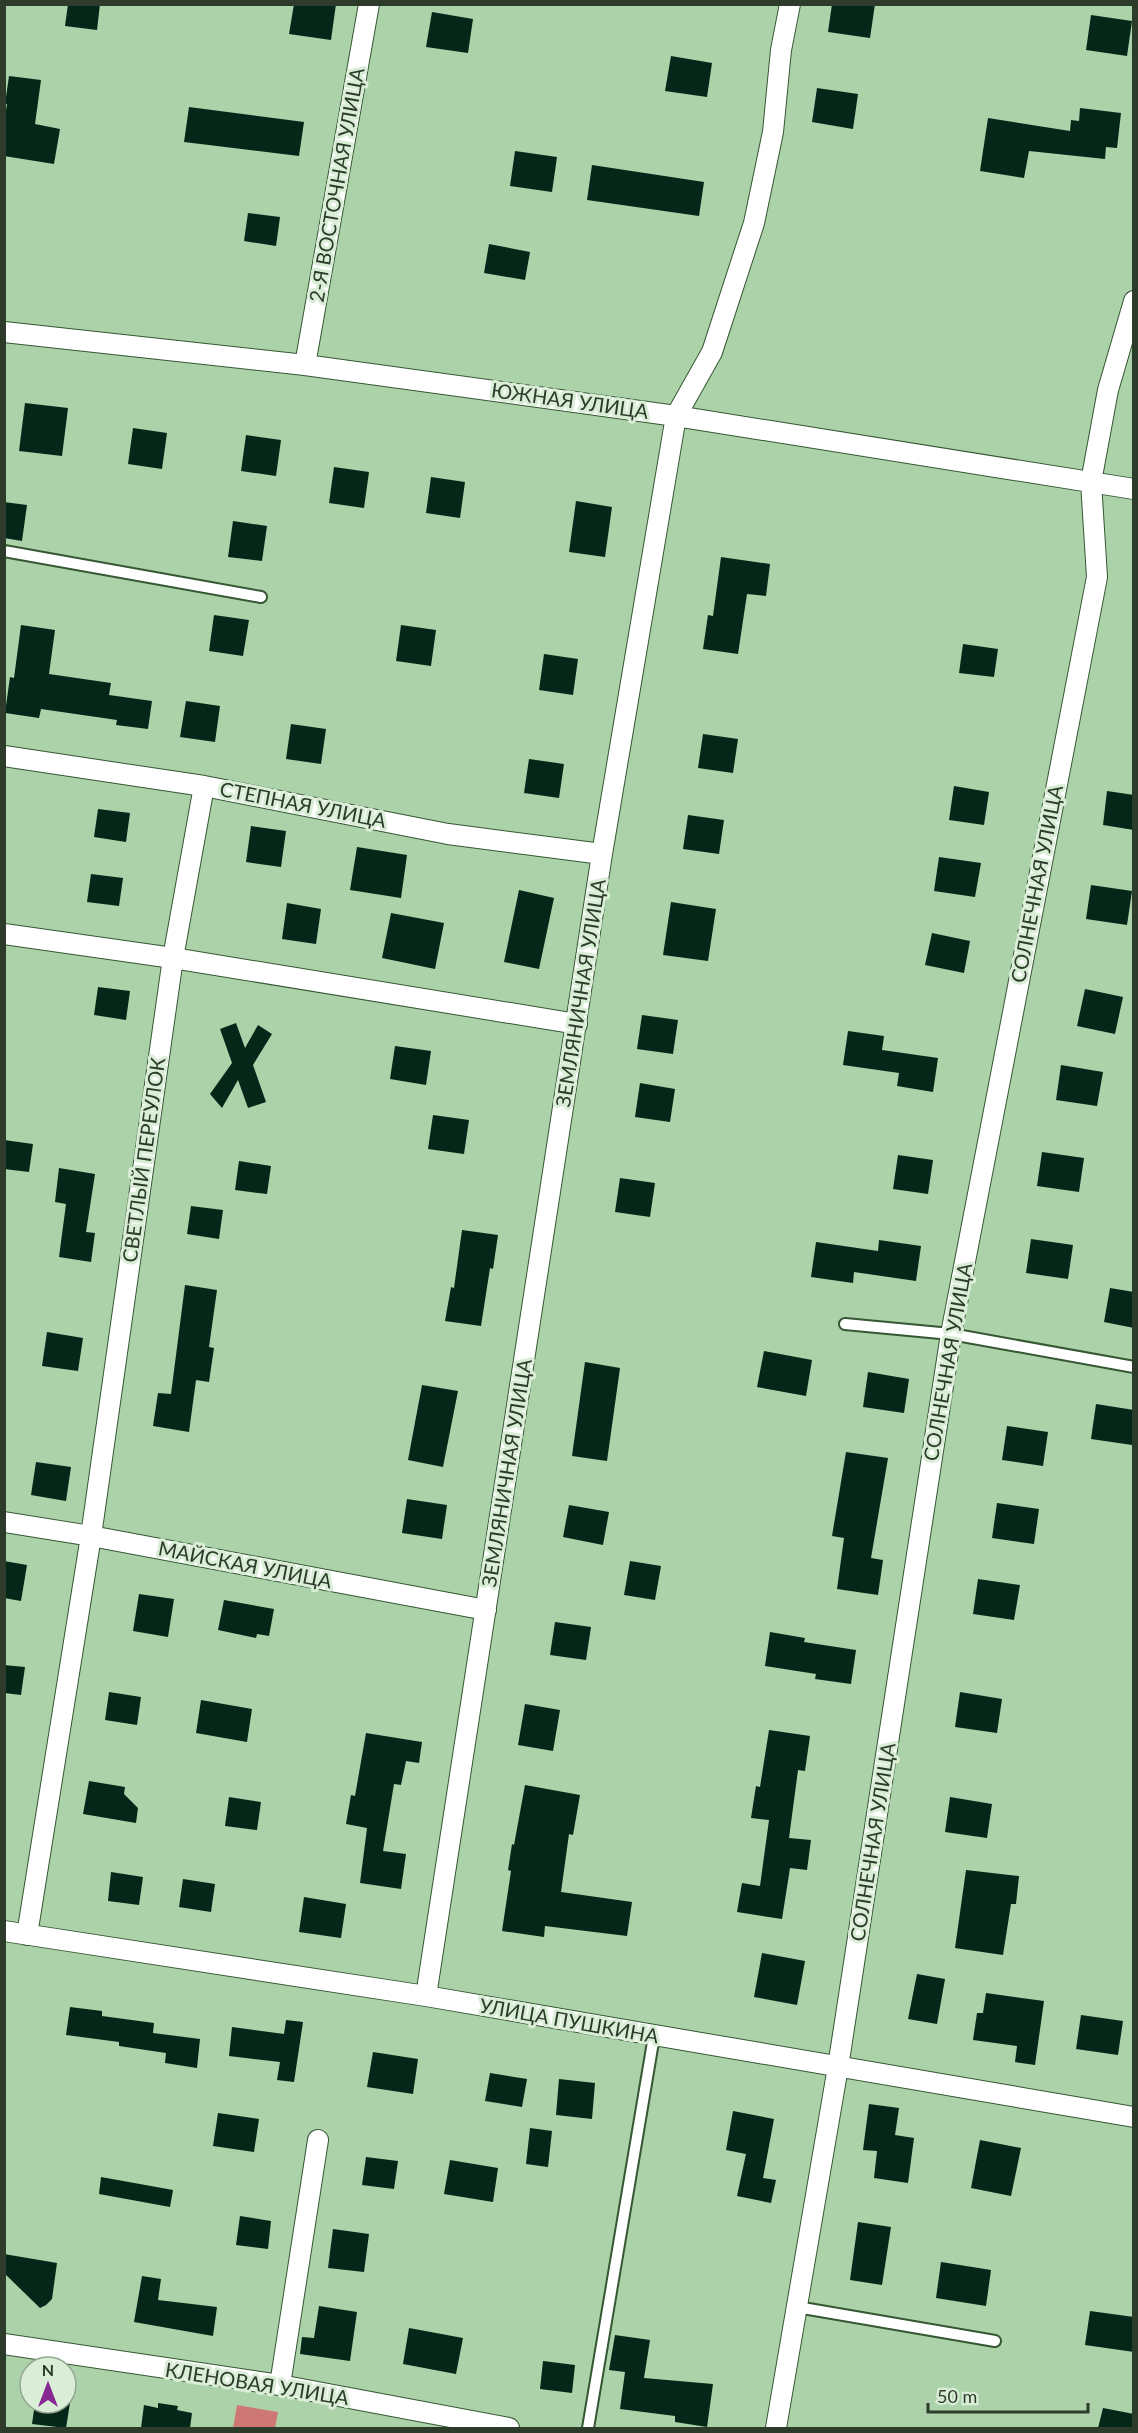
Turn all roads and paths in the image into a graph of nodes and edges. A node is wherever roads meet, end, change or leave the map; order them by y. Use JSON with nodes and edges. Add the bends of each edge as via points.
{"nodes":[{"id":1,"x":369,"y":4,"type":"edge"},
{"id":2,"x":790,"y":4,"type":"edge"},
{"id":3,"x":1134,"y":301,"type":"edge"},
{"id":4,"x":4,"y":332,"type":"edge"},
{"id":5,"x":305,"y":365,"type":"junction"},
{"id":6,"x":676,"y":416,"type":"junction"},
{"id":7,"x":1091,"y":482,"type":"junction"},
{"id":8,"x":1134,"y":489,"type":"edge"},
{"id":9,"x":4,"y":551,"type":"edge"},
{"id":10,"x":261,"y":597,"type":"dead end"},
{"id":11,"x":4,"y":756,"type":"edge"},
{"id":12,"x":204,"y":786,"type":"junction"},
{"id":13,"x":602,"y":854,"type":"junction"},
{"id":14,"x":4,"y":934,"type":"edge"},
{"id":15,"x":172,"y":958,"type":"junction"},
{"id":16,"x":577,"y":1024,"type":"junction"},
{"id":17,"x":845,"y":1324,"type":"dead end"},
{"id":18,"x":951,"y":1334,"type":"junction"},
{"id":19,"x":1134,"y":1367,"type":"edge"},
{"id":20,"x":4,"y":1522,"type":"edge"},
{"id":21,"x":91,"y":1536,"type":"junction"},
{"id":22,"x":486,"y":1610,"type":"junction"},
{"id":23,"x":4,"y":1931,"type":"edge"},
{"id":24,"x":27,"y":1935,"type":"junction"},
{"id":25,"x":426,"y":1996,"type":"junction"},
{"id":26,"x":654,"y":2036,"type":"junction"},
{"id":27,"x":838,"y":2067,"type":"junction"},
{"id":28,"x":1134,"y":2117,"type":"edge"},
{"id":29,"x":318,"y":2140,"type":"dead end"},
{"id":30,"x":797,"y":2307,"type":"junction"},
{"id":31,"x":995,"y":2341,"type":"dead end"},
{"id":32,"x":4,"y":2344,"type":"edge"},
{"id":33,"x":280,"y":2385,"type":"junction"},
{"id":34,"x":509,"y":2428,"type":"edge"},
{"id":35,"x":588,"y":2428,"type":"edge"},
{"id":36,"x":776,"y":2428,"type":"edge"}],
"edges":[{"from":1,"to":5,"type":"street","name":"2-Я ВОСТОЧНАЯ УЛИЦА"},
{"from":2,"to":6,"type":"street","name":"ЗЕМЛЯНИЧНАЯ УЛИЦА","via":[[773,132],[754,223],[712,352]]},
{"from":3,"to":7,"type":"street","name":"СОЛНЕЧНАЯ УЛИЦА","via":[[1108,390]]},
{"from":4,"to":5,"type":"street","name":"ЮЖНАЯ УЛИЦА"},
{"from":5,"to":6,"type":"street","name":"ЮЖНАЯ УЛИЦА"},
{"from":6,"to":7,"type":"street","name":"ЮЖНАЯ УЛИЦА"},
{"from":6,"to":13,"type":"street","name":"ЗЕМЛЯНИЧНАЯ УЛИЦА"},
{"from":7,"to":8,"type":"street","name":"ЮЖНАЯ УЛИЦА"},
{"from":7,"to":18,"type":"street","name":"СОЛНЕЧНАЯ УЛИЦА","via":[[1097,578]]},
{"from":9,"to":10,"type":"lane"},
{"from":11,"to":12,"type":"street","name":"СТЕПНАЯ УЛИЦА"},
{"from":12,"to":13,"type":"street","name":"СТЕПНАЯ УЛИЦА","via":[[448,834]]},
{"from":12,"to":15,"type":"street","name":"СВЕТЛЫЙ ПЕРЕУЛОК"},
{"from":13,"to":16,"type":"street","name":"ЗЕМЛЯНИЧНАЯ УЛИЦА"},
{"from":14,"to":15,"type":"street"},
{"from":15,"to":16,"type":"street"},
{"from":15,"to":21,"type":"street","name":"СВЕТЛЫЙ ПЕРЕУЛОК"},
{"from":16,"to":22,"type":"street","name":"ЗЕМЛЯНИЧНАЯ УЛИЦА"},
{"from":17,"to":18,"type":"lane"},
{"from":18,"to":19,"type":"lane"},
{"from":18,"to":27,"type":"street","name":"СОЛНЕЧНАЯ УЛИЦА"},
{"from":20,"to":21,"type":"street","name":"МАЙСКАЯ УЛИЦА"},
{"from":21,"to":22,"type":"street","name":"МАЙСКАЯ УЛИЦА"},
{"from":21,"to":24,"type":"street","name":"СВЕТЛЫЙ ПЕРЕУЛОК"},
{"from":22,"to":25,"type":"street","name":"ЗЕМЛЯНИЧНАЯ УЛИЦА"},
{"from":23,"to":24,"type":"street","name":"УЛИЦА ПУШКИНА"},
{"from":24,"to":25,"type":"street","name":"УЛИЦА ПУШКИНА"},
{"from":25,"to":26,"type":"street","name":"УЛИЦА ПУШКИНА"},
{"from":26,"to":27,"type":"street","name":"УЛИЦА ПУШКИНА"},
{"from":26,"to":35,"type":"lane"},
{"from":27,"to":28,"type":"street","name":"УЛИЦА ПУШКИНА"},
{"from":27,"to":30,"type":"street","name":"СОЛНЕЧНАЯ УЛИЦА"},
{"from":29,"to":33,"type":"street"},
{"from":30,"to":31,"type":"lane"},
{"from":30,"to":36,"type":"street","name":"СОЛНЕЧНАЯ УЛИЦА"},
{"from":32,"to":33,"type":"street","name":"КЛЕНОВАЯ УЛИЦА"},
{"from":33,"to":34,"type":"street","name":"КЛЕНОВАЯ УЛИЦА"}]}
